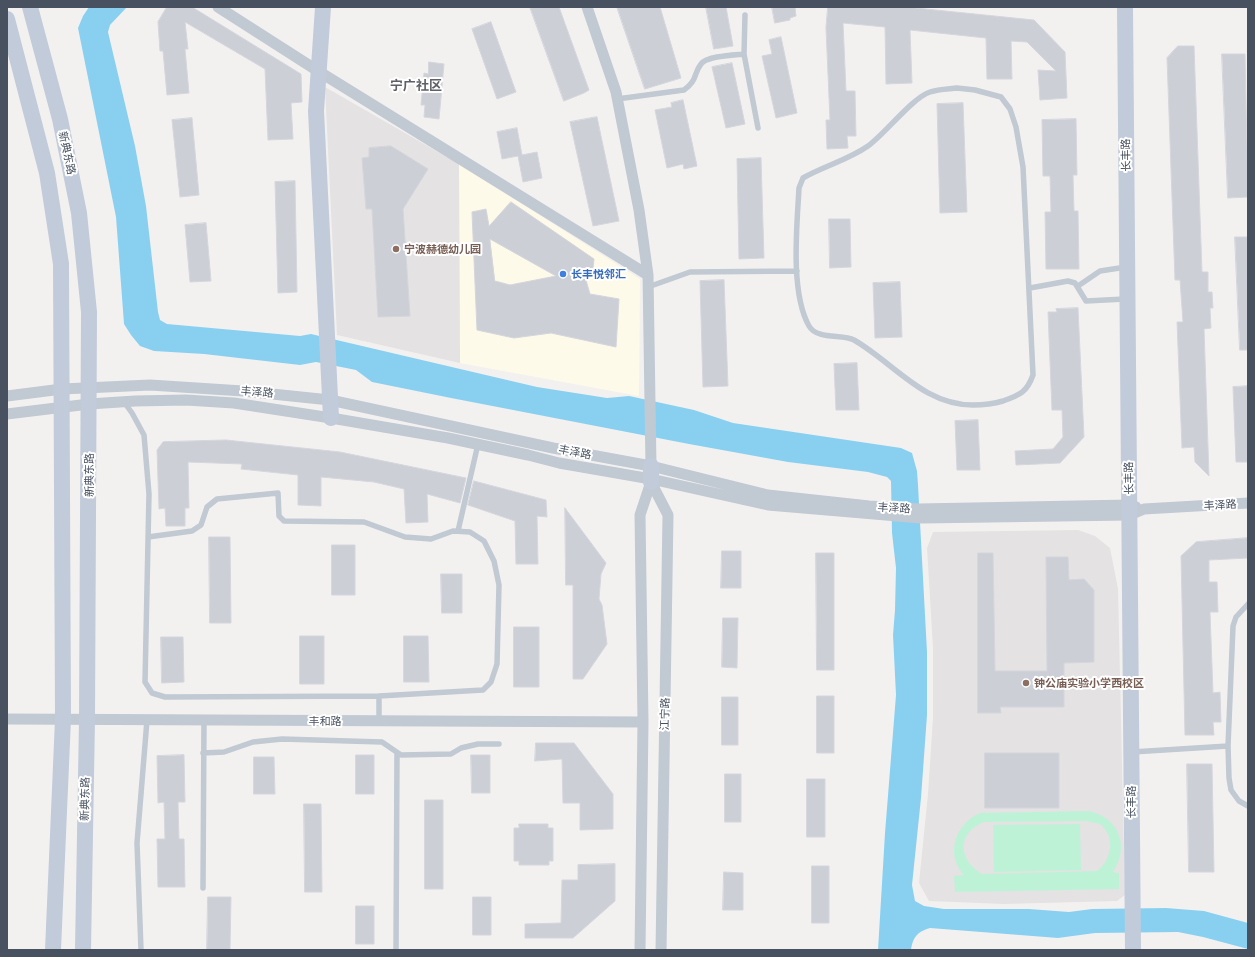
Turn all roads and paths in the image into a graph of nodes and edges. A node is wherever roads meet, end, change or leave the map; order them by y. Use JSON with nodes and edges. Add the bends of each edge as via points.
{"nodes":[{"id":1,"x":30,"y":7,"type":"edge"},
{"id":2,"x":218,"y":7,"type":"edge"},
{"id":3,"x":323,"y":7,"type":"edge"},
{"id":4,"x":587,"y":7,"type":"edge"},
{"id":5,"x":1125,"y":7,"type":"edge"},
{"id":6,"x":745,"y":15,"type":"dead end"},
{"id":7,"x":7,"y":19,"type":"edge"},
{"id":8,"x":744,"y":54,"type":"junction"},
{"id":9,"x":318,"y":71,"type":"junction"},
{"id":10,"x":617,"y":99,"type":"junction"},
{"id":11,"x":758,"y":128,"type":"dead end"},
{"id":12,"x":1127,"y":266,"type":"junction"},
{"id":13,"x":797,"y":271,"type":"junction"},
{"id":14,"x":648,"y":275,"type":"junction"},
{"id":15,"x":1078,"y":286,"type":"junction"},
{"id":16,"x":648,"y":287,"type":"junction"},
{"id":17,"x":1030,"y":288,"type":"junction"},
{"id":18,"x":1128,"y":299,"type":"junction"},
{"id":19,"x":89,"y":387,"type":"junction"},
{"id":20,"x":62,"y":389,"type":"junction"},
{"id":21,"x":7,"y":396,"type":"edge"},
{"id":22,"x":330,"y":400,"type":"junction"},
{"id":23,"x":123,"y":401,"type":"junction"},
{"id":24,"x":89,"y":404,"type":"junction"},
{"id":25,"x":62,"y":407,"type":"junction"},
{"id":26,"x":7,"y":414,"type":"edge"},
{"id":27,"x":331,"y":418,"type":"junction"},
{"id":28,"x":478,"y":444,"type":"junction"},
{"id":29,"x":651,"y":476,"type":"junction"},
{"id":30,"x":1248,"y":503,"type":"edge"},
{"id":31,"x":1134,"y":510,"type":"junction"},
{"id":32,"x":920,"y":514,"type":"junction"},
{"id":33,"x":458,"y":532,"type":"junction"},
{"id":34,"x":148,"y":537,"type":"junction"},
{"id":35,"x":1248,"y":604,"type":"edge"},
{"id":36,"x":379,"y":696,"type":"junction"},
{"id":37,"x":7,"y":719,"type":"edge"},
{"id":38,"x":63,"y":719,"type":"junction"},
{"id":39,"x":87,"y":719,"type":"junction"},
{"id":40,"x":147,"y":720,"type":"junction"},
{"id":41,"x":204,"y":720,"type":"junction"},
{"id":42,"x":379,"y":721,"type":"junction"},
{"id":43,"x":643,"y":722,"type":"junction"},
{"id":44,"x":500,"y":744,"type":"dead end"},
{"id":45,"x":1228,"y":746,"type":"junction"},
{"id":46,"x":1131,"y":752,"type":"junction"},
{"id":47,"x":204,"y":753,"type":"junction"},
{"id":48,"x":397,"y":754,"type":"junction"},
{"id":49,"x":1248,"y":806,"type":"edge"},
{"id":50,"x":203,"y":888,"type":"dead end"},
{"id":51,"x":1133,"y":944,"type":"edge"},
{"id":52,"x":53,"y":950,"type":"edge"},
{"id":53,"x":83,"y":950,"type":"edge"},
{"id":54,"x":141,"y":950,"type":"edge"},
{"id":55,"x":396,"y":950,"type":"edge"},
{"id":56,"x":640,"y":950,"type":"edge"},
{"id":57,"x":661,"y":950,"type":"edge"}],
"edges":[{"from":1,"to":19,"type":"main road","name":"新典东路","via":[[60,119],[79,213],[89,312]]},
{"from":2,"to":9,"type":"street"},
{"from":3,"to":9,"type":"main road"},
{"from":4,"to":10,"type":"street"},
{"from":5,"to":12,"type":"main road","name":"长丰路"},
{"from":6,"to":8,"type":"lane"},
{"from":7,"to":20,"type":"main road","via":[[47,173],[61,264]]},
{"from":8,"to":10,"type":"lane","via":[[709,59],[701,63],[692,84],[684,90]]},
{"from":8,"to":11,"type":"lane"},
{"from":9,"to":14,"type":"street"},
{"from":9,"to":22,"type":"main road","via":[[316,111]]},
{"from":10,"to":14,"type":"street","via":[[639,210]]},
{"from":12,"to":15,"type":"lane","via":[[1100,271]]},
{"from":12,"to":18,"type":"main road","name":"长丰路"},
{"from":13,"to":16,"type":"lane","via":[[690,272]]},
{"from":13,"to":17,"type":"lane","via":[[800,298],[810,327],[821,334],[852,339],[870,350],[917,388],[945,402],[964,405],[993,405],[1014,397],[1029,387],[1033,375]]},
{"from":13,"to":17,"type":"lane","via":[[799,188],[802,178],[855,154],[870,144],[929,92],[957,88],[1001,97],[1012,116],[1023,167]]},
{"from":14,"to":16,"type":"street"},
{"from":15,"to":17,"type":"lane","via":[[1068,281]]},
{"from":15,"to":18,"type":"lane","via":[[1086,301]]},
{"from":16,"to":29,"type":"street"},
{"from":18,"to":31,"type":"main road","name":"长丰路"},
{"from":19,"to":20,"type":"street","name":"丰泽路"},
{"from":19,"to":22,"type":"street","name":"丰泽路","via":[[150,385]]},
{"from":19,"to":24,"type":"main road","name":"新典东路"},
{"from":20,"to":21,"type":"street","name":"丰泽路"},
{"from":20,"to":25,"type":"main road"},
{"from":22,"to":27,"type":"main road"},
{"from":22,"to":29,"type":"street","name":"丰泽路","via":[[553,448]]},
{"from":23,"to":24,"type":"street","name":"丰泽路"},
{"from":23,"to":27,"type":"street","name":"丰泽路","via":[[186,400],[234,403]]},
{"from":23,"to":34,"type":"lane","via":[[144,435],[149,494]]},
{"from":24,"to":25,"type":"street","name":"丰泽路"},
{"from":24,"to":39,"type":"main road","name":"新典东路"},
{"from":25,"to":26,"type":"street","name":"丰泽路"},
{"from":25,"to":38,"type":"main road"},
{"from":27,"to":28,"type":"street","name":"丰泽路"},
{"from":28,"to":29,"type":"street","name":"丰泽路","via":[[559,463]]},
{"from":28,"to":33,"type":"lane"},
{"from":29,"to":32,"type":"street","name":"丰泽路","via":[[768,495],[884,507]]},
{"from":29,"to":32,"type":"street","name":"丰泽路","via":[[768,505],[864,515]]},
{"from":29,"to":43,"type":"street","name":"江宁路","via":[[640,515]]},
{"from":29,"to":57,"type":"street","name":"江宁路","via":[[668,515]]},
{"from":30,"to":31,"type":"street","name":"丰泽路"},
{"from":31,"to":32,"type":"street","name":"丰泽路"},
{"from":31,"to":46,"type":"main road","name":"长丰路"},
{"from":33,"to":34,"type":"lane","via":[[431,539],[405,537],[364,522],[284,521],[279,516],[278,493],[216,499],[207,507],[201,525],[192,531]]},
{"from":33,"to":36,"type":"lane","via":[[470,532],[484,540],[494,561],[499,585],[497,664],[491,682],[483,690]]},
{"from":34,"to":36,"type":"lane","via":[[145,682],[152,693],[165,697]]},
{"from":35,"to":45,"type":"lane","via":[[1236,617],[1233,626]]},
{"from":36,"to":42,"type":"lane"},
{"from":37,"to":38,"type":"street","name":"丰和路"},
{"from":38,"to":39,"type":"street","name":"丰和路"},
{"from":38,"to":52,"type":"main road"},
{"from":39,"to":40,"type":"street","name":"丰和路"},
{"from":39,"to":53,"type":"main road","name":"新典东路"},
{"from":40,"to":41,"type":"street","name":"丰和路"},
{"from":40,"to":54,"type":"lane","via":[[137,843]]},
{"from":41,"to":42,"type":"street","name":"丰和路"},
{"from":41,"to":47,"type":"lane"},
{"from":42,"to":43,"type":"street","name":"丰和路"},
{"from":43,"to":56,"type":"street","name":"江宁路"},
{"from":44,"to":48,"type":"lane","via":[[478,744],[451,754]]},
{"from":45,"to":46,"type":"lane"},
{"from":45,"to":49,"type":"lane","via":[[1231,790],[1239,801]]},
{"from":46,"to":51,"type":"main road","name":"长丰路"},
{"from":47,"to":48,"type":"lane","via":[[224,752],[253,742],[282,739],[382,742]]},
{"from":47,"to":50,"type":"lane"},
{"from":48,"to":55,"type":"lane"}]}
